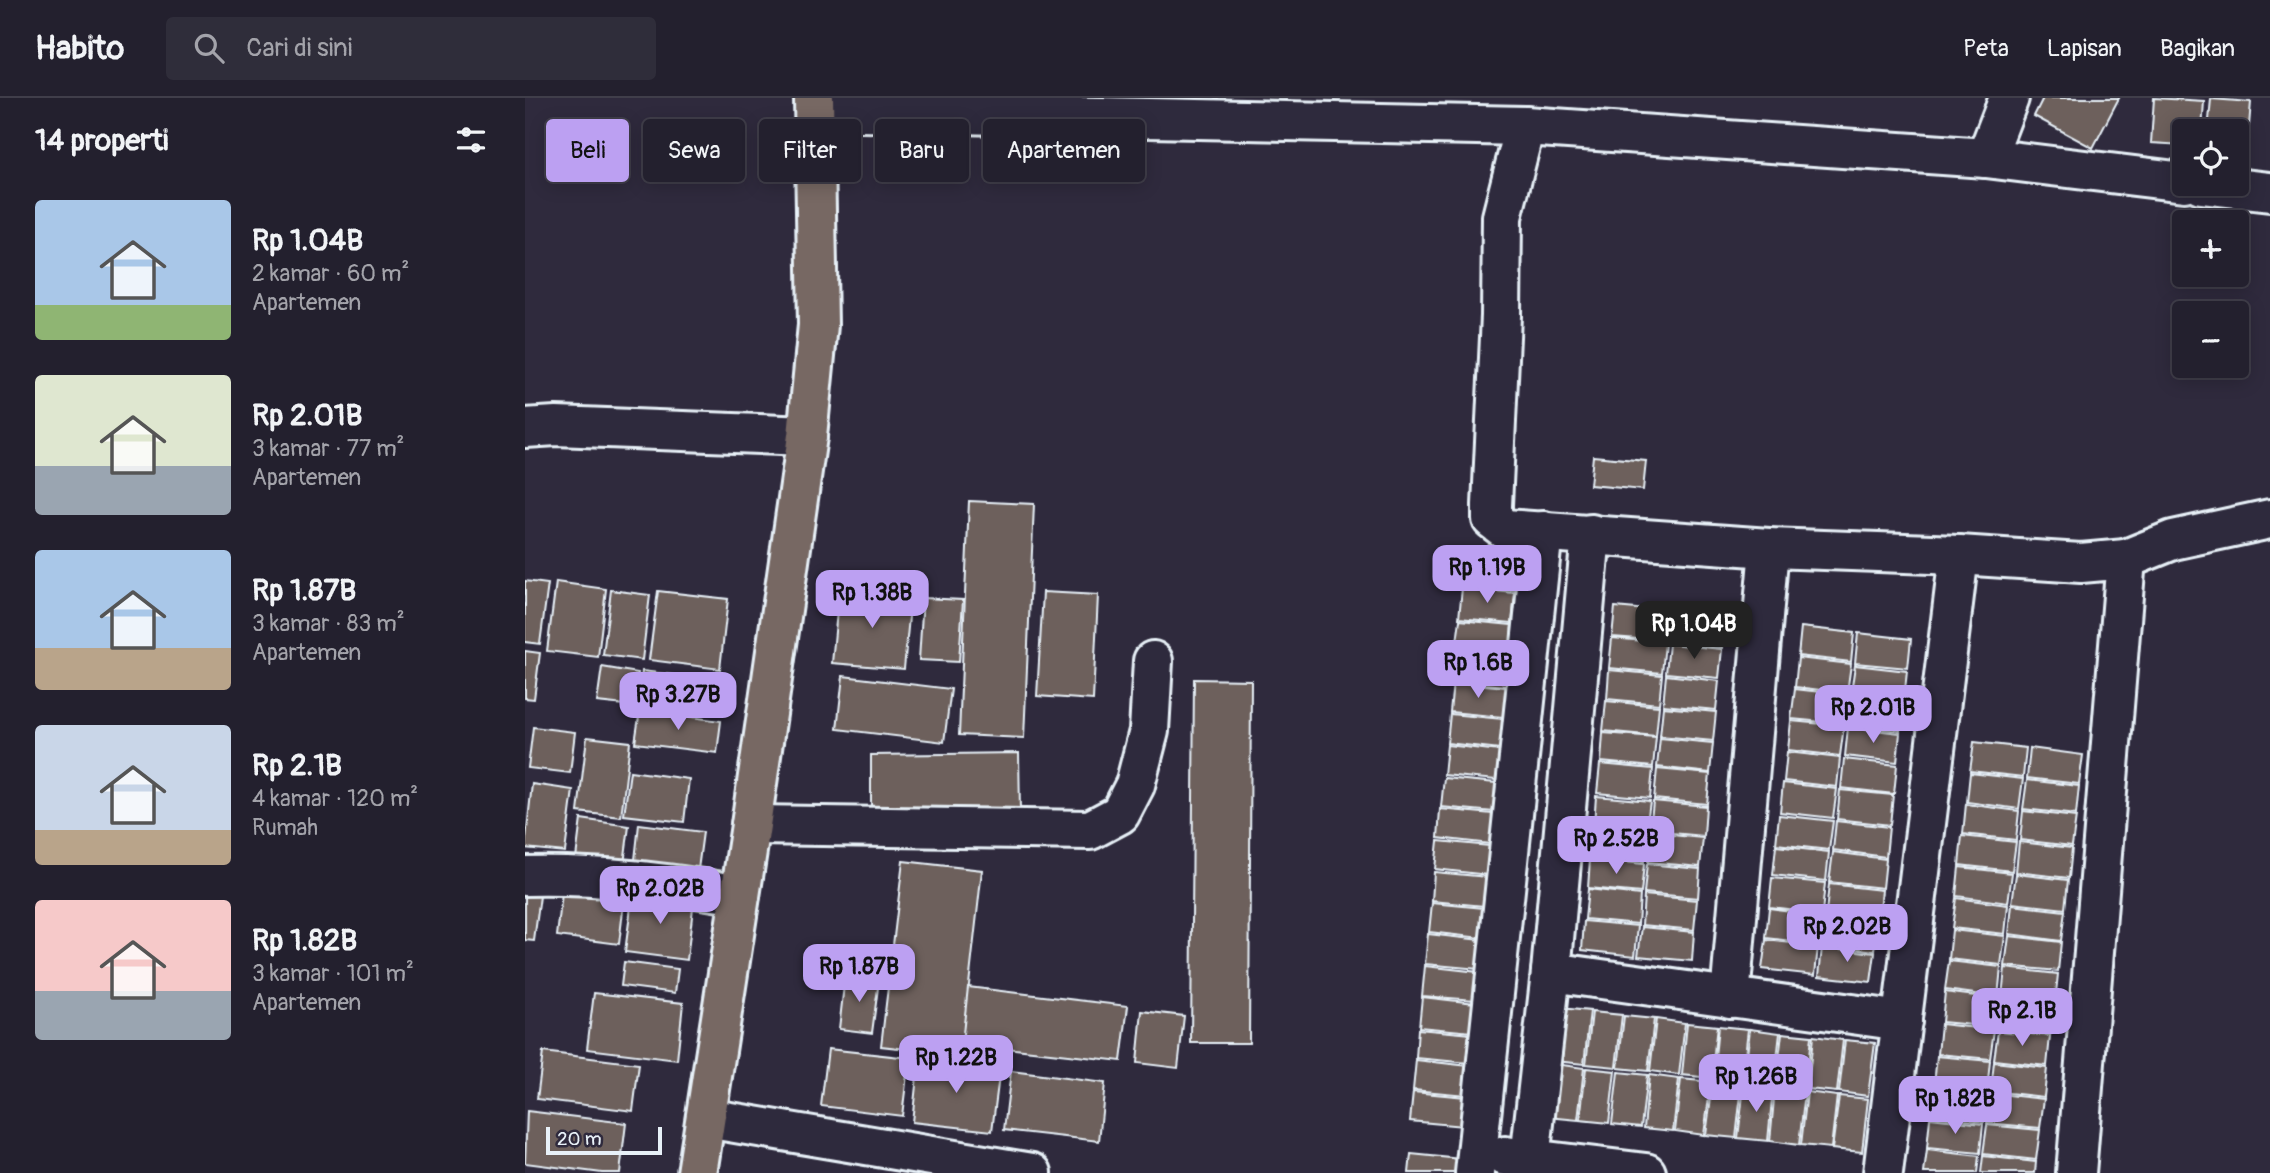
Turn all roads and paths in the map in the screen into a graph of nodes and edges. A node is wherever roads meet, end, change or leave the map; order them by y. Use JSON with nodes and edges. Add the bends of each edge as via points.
{"nodes":[{"id":1,"x":2008,"y":98,"type":"edge"},
{"id":2,"x":814,"y":105,"type":"edge"},
{"id":3,"x":1525,"y":126,"type":"junction"},
{"id":4,"x":1986,"y":158,"type":"junction"},
{"id":5,"x":2172,"y":181,"type":"edge"},
{"id":6,"x":2249,"y":190,"type":"edge"},
{"id":7,"x":2270,"y":192,"type":"edge"},
{"id":8,"x":525,"y":428,"type":"edge"},
{"id":9,"x":807,"y":436,"type":"junction"},
{"id":10,"x":2270,"y":519,"type":"edge"},
{"id":11,"x":1543,"y":531,"type":"junction"},
{"id":12,"x":1591,"y":534,"type":"junction"},
{"id":13,"x":1769,"y":548,"type":"junction"},
{"id":14,"x":1959,"y":555,"type":"junction"},
{"id":15,"x":2126,"y":559,"type":"junction"},
{"id":16,"x":1153,"y":661,"type":"dead end"},
{"id":17,"x":751,"y":825,"type":"junction"},
{"id":18,"x":525,"y":876,"type":"edge"},
{"id":19,"x":740,"y":895,"type":"junction"},
{"id":20,"x":1551,"y":972,"type":"junction"},
{"id":21,"x":1730,"y":998,"type":"junction"},
{"id":22,"x":1902,"y":1021,"type":"junction"},
{"id":23,"x":706,"y":1118,"type":"junction"},
{"id":24,"x":1530,"y":1159,"type":"junction"},
{"id":25,"x":1476,"y":1163,"type":"edge"},
{"id":26,"x":991,"y":1169,"type":"edge"},
{"id":27,"x":697,"y":1173,"type":"edge"},
{"id":28,"x":1032,"y":1173,"type":"edge"},
{"id":29,"x":1646,"y":1173,"type":"edge"},
{"id":30,"x":1883,"y":1173,"type":"edge"},
{"id":31,"x":2076,"y":1173,"type":"edge"}],
"edges":[{"from":1,"to":4,"type":"street"},
{"from":2,"to":3,"type":"street"},
{"from":2,"to":9,"type":"main road","via":[[818,325]]},
{"from":3,"to":4,"type":"street"},
{"from":3,"to":11,"type":"street","via":[[1503,217],[1492,519],[1505,529]]},
{"from":4,"to":5,"type":"street"},
{"from":6,"to":7,"type":"street"},
{"from":8,"to":9,"type":"street"},
{"from":9,"to":17,"type":"main road"},
{"from":10,"to":15,"type":"street","via":[[2173,540]]},
{"from":11,"to":12,"type":"street"},
{"from":11,"to":25,"type":"street"},
{"from":12,"to":13,"type":"street"},
{"from":12,"to":20,"type":"street"},
{"from":13,"to":14,"type":"street"},
{"from":13,"to":21,"type":"street"},
{"from":14,"to":15,"type":"street","via":[[2081,564]]},
{"from":14,"to":22,"type":"street"},
{"from":15,"to":31,"type":"street"},
{"from":16,"to":17,"type":"street","via":[[1149,732],[1135,785],[1120,814],[1090,830]]},
{"from":17,"to":19,"type":"main road"},
{"from":18,"to":19,"type":"street","via":[[621,877]]},
{"from":19,"to":23,"type":"main road"},
{"from":20,"to":21,"type":"street"},
{"from":20,"to":24,"type":"street"},
{"from":21,"to":22,"type":"street"},
{"from":22,"to":30,"type":"street"},
{"from":23,"to":26,"type":"street"},
{"from":23,"to":27,"type":"main road"},
{"from":24,"to":25,"type":"street"},
{"from":24,"to":29,"type":"street"},
{"from":26,"to":28,"type":"street"}]}
